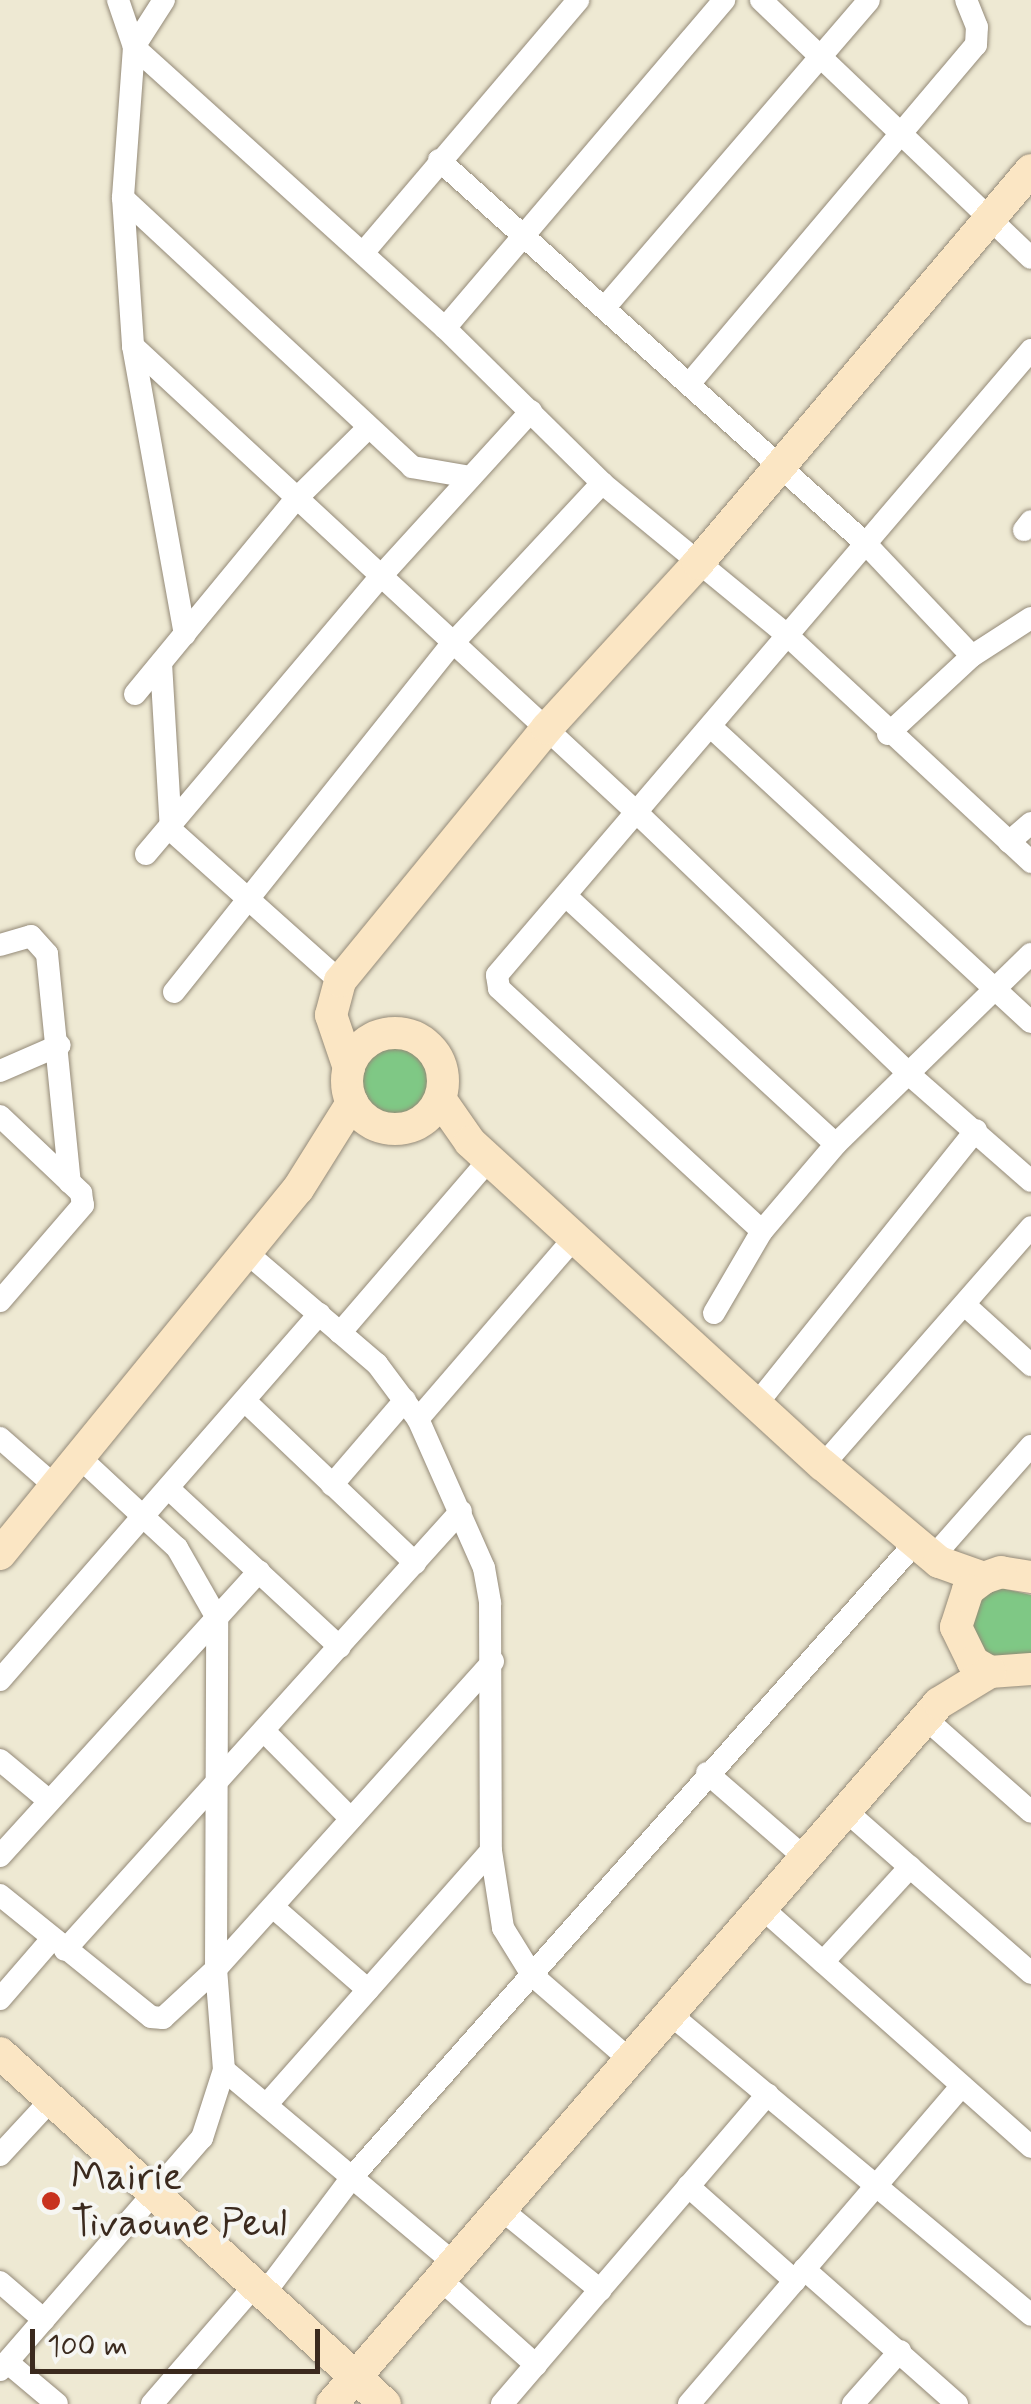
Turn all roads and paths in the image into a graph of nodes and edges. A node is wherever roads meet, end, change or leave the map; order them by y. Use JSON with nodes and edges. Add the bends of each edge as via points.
{"nodes":[{"id":1,"x":118,"y":0,"type":"edge"},
{"id":2,"x":164,"y":0,"type":"edge"},
{"id":3,"x":578,"y":0,"type":"edge"},
{"id":4,"x":724,"y":0,"type":"edge"},
{"id":5,"x":761,"y":0,"type":"edge"},
{"id":6,"x":869,"y":0,"type":"edge"},
{"id":7,"x":966,"y":0,"type":"edge"},
{"id":8,"x":134,"y":48,"type":"junction"},
{"id":9,"x":821,"y":56,"type":"junction"},
{"id":10,"x":898,"y":133,"type":"junction"},
{"id":11,"x":439,"y":160,"type":"junction"},
{"id":12,"x":1031,"y":170,"type":"edge"},
{"id":13,"x":123,"y":198,"type":"junction"},
{"id":14,"x":986,"y":220,"type":"junction"},
{"id":15,"x":526,"y":233,"type":"junction"},
{"id":16,"x":363,"y":253,"type":"junction"},
{"id":17,"x":1031,"y":258,"type":"edge"},
{"id":18,"x":606,"y":306,"type":"junction"},
{"id":19,"x":445,"y":328,"type":"junction"},
{"id":20,"x":133,"y":346,"type":"junction"},
{"id":21,"x":1031,"y":350,"type":"edge"},
{"id":22,"x":690,"y":383,"type":"junction"},
{"id":23,"x":531,"y":411,"type":"junction"},
{"id":24,"x":367,"y":429,"type":"junction"},
{"id":25,"x":780,"y":466,"type":"junction"},
{"id":26,"x":470,"y":477,"type":"junction"},
{"id":27,"x":602,"y":483,"type":"junction"},
{"id":28,"x":295,"y":500,"type":"junction"},
{"id":29,"x":866,"y":544,"type":"junction"},
{"id":30,"x":698,"y":563,"type":"junction"},
{"id":31,"x":380,"y":576,"type":"junction"},
{"id":32,"x":1031,"y":618,"type":"edge"},
{"id":33,"x":185,"y":634,"type":"junction"},
{"id":34,"x":788,"y":636,"type":"junction"},
{"id":35,"x":453,"y":643,"type":"junction"},
{"id":36,"x":972,"y":656,"type":"junction"},
{"id":37,"x":161,"y":663,"type":"junction"},
{"id":38,"x":135,"y":694,"type":"dead end"},
{"id":39,"x":711,"y":727,"type":"junction"},
{"id":40,"x":547,"y":728,"type":"junction"},
{"id":41,"x":888,"y":734,"type":"junction"},
{"id":42,"x":634,"y":809,"type":"junction"},
{"id":43,"x":1031,"y":823,"type":"edge"},
{"id":44,"x":171,"y":830,"type":"junction"},
{"id":45,"x":1009,"y":842,"type":"junction"},
{"id":46,"x":146,"y":854,"type":"dead end"},
{"id":47,"x":1031,"y":862,"type":"edge"},
{"id":48,"x":567,"y":897,"type":"junction"},
{"id":49,"x":249,"y":903,"type":"junction"},
{"id":50,"x":0,"y":945,"type":"edge"},
{"id":51,"x":1031,"y":954,"type":"edge"},
{"id":52,"x":340,"y":982,"type":"junction"},
{"id":53,"x":998,"y":991,"type":"junction"},
{"id":54,"x":174,"y":992,"type":"dead end"},
{"id":55,"x":331,"y":1015,"type":"junction"},
{"id":56,"x":1031,"y":1022,"type":"edge"},
{"id":57,"x":374,"y":1038,"type":"junction"},
{"id":58,"x":60,"y":1045,"type":"junction"},
{"id":59,"x":348,"y":1068,"type":"junction"},
{"id":60,"x":0,"y":1071,"type":"edge"},
{"id":61,"x":911,"y":1076,"type":"junction"},
{"id":62,"x":440,"y":1099,"type":"junction"},
{"id":63,"x":352,"y":1103,"type":"junction"},
{"id":64,"x":0,"y":1116,"type":"edge"},
{"id":65,"x":392,"y":1127,"type":"junction"},
{"id":66,"x":976,"y":1130,"type":"junction"},
{"id":67,"x":836,"y":1144,"type":"junction"},
{"id":68,"x":480,"y":1151,"type":"junction"},
{"id":69,"x":1031,"y":1181,"type":"edge"},
{"id":70,"x":70,"y":1183,"type":"junction"},
{"id":71,"x":298,"y":1190,"type":"junction"},
{"id":72,"x":1031,"y":1226,"type":"edge"},
{"id":73,"x":762,"y":1231,"type":"junction"},
{"id":74,"x":575,"y":1237,"type":"junction"},
{"id":75,"x":247,"y":1253,"type":"junction"},
{"id":76,"x":3,"y":1291,"type":"edge"},
{"id":77,"x":966,"y":1306,"type":"junction"},
{"id":78,"x":714,"y":1313,"type":"dead end"},
{"id":79,"x":318,"y":1314,"type":"junction"},
{"id":80,"x":340,"y":1333,"type":"junction"},
{"id":81,"x":1031,"y":1365,"type":"edge"},
{"id":82,"x":245,"y":1401,"type":"junction"},
{"id":83,"x":759,"y":1401,"type":"junction"},
{"id":84,"x":412,"y":1410,"type":"junction"},
{"id":85,"x":0,"y":1438,"type":"edge"},
{"id":86,"x":1031,"y":1446,"type":"edge"},
{"id":87,"x":80,"y":1458,"type":"junction"},
{"id":88,"x":823,"y":1464,"type":"junction"},
{"id":89,"x":332,"y":1485,"type":"junction"},
{"id":90,"x":56,"y":1487,"type":"junction"},
{"id":91,"x":168,"y":1488,"type":"junction"},
{"id":92,"x":462,"y":1511,"type":"junction"},
{"id":93,"x":142,"y":1515,"type":"junction"},
{"id":94,"x":0,"y":1554,"type":"edge"},
{"id":95,"x":929,"y":1554,"type":"junction"},
{"id":96,"x":415,"y":1564,"type":"junction"},
{"id":97,"x":259,"y":1571,"type":"junction"},
{"id":98,"x":984,"y":1578,"type":"junction"},
{"id":99,"x":1031,"y":1578,"type":"edge"},
{"id":100,"x":958,"y":1608,"type":"junction"},
{"id":101,"x":217,"y":1618,"type":"junction"},
{"id":102,"x":961,"y":1646,"type":"junction"},
{"id":103,"x":340,"y":1647,"type":"junction"},
{"id":104,"x":493,"y":1660,"type":"junction"},
{"id":105,"x":1031,"y":1670,"type":"edge"},
{"id":106,"x":990,"y":1672,"type":"junction"},
{"id":107,"x":0,"y":1680,"type":"edge"},
{"id":108,"x":933,"y":1711,"type":"junction"},
{"id":109,"x":265,"y":1732,"type":"junction"},
{"id":110,"x":0,"y":1760,"type":"edge"},
{"id":111,"x":707,"y":1772,"type":"junction"},
{"id":112,"x":214,"y":1789,"type":"junction"},
{"id":113,"x":47,"y":1799,"type":"junction"},
{"id":114,"x":846,"y":1811,"type":"junction"},
{"id":115,"x":1031,"y":1812,"type":"edge"},
{"id":116,"x":352,"y":1819,"type":"junction"},
{"id":117,"x":491,"y":1851,"type":"junction"},
{"id":118,"x":0,"y":1856,"type":"edge"},
{"id":119,"x":805,"y":1858,"type":"junction"},
{"id":120,"x":910,"y":1867,"type":"junction"},
{"id":121,"x":0,"y":1896,"type":"edge"},
{"id":122,"x":273,"y":1906,"type":"junction"},
{"id":123,"x":762,"y":1908,"type":"junction"},
{"id":124,"x":59,"y":1945,"type":"junction"},
{"id":125,"x":823,"y":1962,"type":"junction"},
{"id":126,"x":216,"y":1970,"type":"junction"},
{"id":127,"x":1031,"y":1973,"type":"edge"},
{"id":128,"x":532,"y":1975,"type":"junction"},
{"id":129,"x":368,"y":1990,"type":"junction"},
{"id":130,"x":0,"y":1999,"type":"edge"},
{"id":131,"x":670,"y":2014,"type":"junction"},
{"id":132,"x":0,"y":2053,"type":"edge"},
{"id":133,"x":630,"y":2060,"type":"junction"},
{"id":134,"x":224,"y":2070,"type":"junction"},
{"id":135,"x":962,"y":2086,"type":"junction"},
{"id":136,"x":768,"y":2094,"type":"junction"},
{"id":137,"x":51,"y":2100,"type":"junction"},
{"id":138,"x":267,"y":2104,"type":"junction"},
{"id":139,"x":1031,"y":2147,"type":"edge"},
{"id":140,"x":0,"y":2155,"type":"edge"},
{"id":141,"x":353,"y":2176,"type":"junction"},
{"id":142,"x":688,"y":2186,"type":"junction"},
{"id":143,"x":877,"y":2186,"type":"junction"},
{"id":144,"x":154,"y":2194,"type":"junction"},
{"id":145,"x":502,"y":2210,"type":"junction"},
{"id":146,"x":447,"y":2271,"type":"junction"},
{"id":147,"x":799,"y":2275,"type":"junction"},
{"id":148,"x":0,"y":2282,"type":"edge"},
{"id":149,"x":259,"y":2290,"type":"junction"},
{"id":150,"x":600,"y":2290,"type":"junction"},
{"id":151,"x":1031,"y":2315,"type":"edge"},
{"id":152,"x":44,"y":2320,"type":"junction"},
{"id":153,"x":900,"y":2351,"type":"junction"},
{"id":154,"x":536,"y":2365,"type":"junction"},
{"id":155,"x":4,"y":2366,"type":"edge"},
{"id":156,"x":355,"y":2377,"type":"junction"},
{"id":157,"x":56,"y":2404,"type":"edge"},
{"id":158,"x":152,"y":2404,"type":"edge"},
{"id":159,"x":332,"y":2404,"type":"edge"},
{"id":160,"x":385,"y":2404,"type":"edge"},
{"id":161,"x":502,"y":2404,"type":"edge"},
{"id":162,"x":688,"y":2404,"type":"edge"},
{"id":163,"x":854,"y":2404,"type":"edge"},
{"id":164,"x":956,"y":2404,"type":"edge"}],
"edges":[{"from":1,"to":8,"type":"street"},
{"from":2,"to":8,"type":"street"},
{"from":3,"to":11,"type":"street"},
{"from":4,"to":15,"type":"street"},
{"from":5,"to":9,"type":"street"},
{"from":6,"to":9,"type":"street"},
{"from":7,"to":10,"type":"street","via":[[976,45]]},
{"from":8,"to":13,"type":"street"},
{"from":8,"to":16,"type":"street"},
{"from":9,"to":10,"type":"street"},
{"from":9,"to":18,"type":"street"},
{"from":10,"to":14,"type":"street"},
{"from":10,"to":22,"type":"street"},
{"from":11,"to":15,"type":"street"},
{"from":11,"to":16,"type":"street"},
{"from":12,"to":14,"type":"street"},
{"from":13,"to":20,"type":"street"},
{"from":13,"to":24,"type":"street"},
{"from":14,"to":17,"type":"street"},
{"from":14,"to":25,"type":"street"},
{"from":15,"to":18,"type":"street"},
{"from":15,"to":19,"type":"street"},
{"from":16,"to":19,"type":"street"},
{"from":18,"to":22,"type":"street"},
{"from":19,"to":23,"type":"street"},
{"from":20,"to":28,"type":"street"},
{"from":20,"to":33,"type":"street"},
{"from":21,"to":29,"type":"street"},
{"from":22,"to":25,"type":"street"},
{"from":23,"to":26,"type":"street"},
{"from":23,"to":27,"type":"street"},
{"from":24,"to":26,"type":"street","via":[[412,467]]},
{"from":24,"to":28,"type":"street"},
{"from":25,"to":29,"type":"street"},
{"from":25,"to":30,"type":"street"},
{"from":26,"to":31,"type":"street"},
{"from":27,"to":30,"type":"street"},
{"from":27,"to":35,"type":"street"},
{"from":28,"to":31,"type":"street"},
{"from":28,"to":33,"type":"street"},
{"from":29,"to":34,"type":"street"},
{"from":29,"to":36,"type":"street"},
{"from":30,"to":34,"type":"street"},
{"from":30,"to":40,"type":"street"},
{"from":31,"to":35,"type":"street"},
{"from":31,"to":44,"type":"street"},
{"from":32,"to":36,"type":"street"},
{"from":33,"to":37,"type":"street"},
{"from":34,"to":39,"type":"street"},
{"from":34,"to":41,"type":"street"},
{"from":35,"to":40,"type":"street"},
{"from":35,"to":49,"type":"street"},
{"from":36,"to":41,"type":"street"},
{"from":37,"to":38,"type":"street"},
{"from":37,"to":44,"type":"street"},
{"from":39,"to":42,"type":"street"},
{"from":39,"to":53,"type":"street"},
{"from":40,"to":42,"type":"street"},
{"from":40,"to":52,"type":"street"},
{"from":41,"to":45,"type":"street"},
{"from":42,"to":48,"type":"street"},
{"from":42,"to":61,"type":"street"},
{"from":43,"to":45,"type":"street"},
{"from":44,"to":46,"type":"street"},
{"from":44,"to":49,"type":"street"},
{"from":45,"to":47,"type":"street"},
{"from":48,"to":67,"type":"street"},
{"from":48,"to":73,"type":"street","via":[[497,975],[500,988]]},
{"from":49,"to":52,"type":"street"},
{"from":49,"to":54,"type":"street"},
{"from":50,"to":58,"type":"street","via":[[31,936],[40,942],[54,985]]},
{"from":51,"to":53,"type":"street"},
{"from":52,"to":55,"type":"street"},
{"from":53,"to":56,"type":"street"},
{"from":53,"to":61,"type":"street"},
{"from":55,"to":57,"type":"street"},
{"from":55,"to":59,"type":"street"},
{"from":57,"to":59,"type":"street"},
{"from":57,"to":62,"type":"street","via":[[400,1034],[427,1044],[443,1074]]},
{"from":58,"to":60,"type":"street"},
{"from":58,"to":70,"type":"street"},
{"from":59,"to":63,"type":"street"},
{"from":61,"to":66,"type":"street"},
{"from":61,"to":67,"type":"street"},
{"from":62,"to":65,"type":"street"},
{"from":62,"to":68,"type":"street"},
{"from":63,"to":65,"type":"street"},
{"from":63,"to":71,"type":"street"},
{"from":64,"to":70,"type":"street"},
{"from":65,"to":68,"type":"street"},
{"from":65,"to":71,"type":"street"},
{"from":66,"to":69,"type":"street"},
{"from":66,"to":83,"type":"street"},
{"from":67,"to":73,"type":"street"},
{"from":68,"to":74,"type":"street"},
{"from":68,"to":80,"type":"street"},
{"from":70,"to":76,"type":"street","via":[[83,1205]]},
{"from":71,"to":75,"type":"street"},
{"from":72,"to":77,"type":"street"},
{"from":73,"to":78,"type":"street"},
{"from":74,"to":83,"type":"street"},
{"from":74,"to":84,"type":"street"},
{"from":75,"to":79,"type":"street"},
{"from":75,"to":87,"type":"street"},
{"from":77,"to":81,"type":"street"},
{"from":77,"to":88,"type":"street"},
{"from":79,"to":80,"type":"street"},
{"from":79,"to":82,"type":"street"},
{"from":80,"to":84,"type":"street"},
{"from":82,"to":89,"type":"street"},
{"from":82,"to":91,"type":"street"},
{"from":83,"to":88,"type":"street"},
{"from":84,"to":89,"type":"street"},
{"from":84,"to":92,"type":"street"},
{"from":85,"to":90,"type":"street"},
{"from":86,"to":95,"type":"street"},
{"from":87,"to":90,"type":"street"},
{"from":87,"to":93,"type":"street"},
{"from":88,"to":95,"type":"street"},
{"from":89,"to":96,"type":"street"},
{"from":90,"to":94,"type":"street"},
{"from":91,"to":93,"type":"street"},
{"from":91,"to":97,"type":"street"},
{"from":92,"to":96,"type":"street"},
{"from":92,"to":104,"type":"street","via":[[484,1568]]},
{"from":93,"to":101,"type":"street","via":[[177,1548]]},
{"from":93,"to":107,"type":"street"},
{"from":95,"to":98,"type":"street"},
{"from":95,"to":100,"type":"street"},
{"from":95,"to":111,"type":"street"},
{"from":96,"to":103,"type":"street"},
{"from":97,"to":101,"type":"street"},
{"from":97,"to":103,"type":"street"},
{"from":98,"to":99,"type":"street","via":[[1000,1572]]},
{"from":98,"to":100,"type":"street"},
{"from":100,"to":102,"type":"street"},
{"from":101,"to":112,"type":"street","via":[[222,1666]]},
{"from":101,"to":113,"type":"street"},
{"from":102,"to":106,"type":"street"},
{"from":102,"to":108,"type":"street"},
{"from":103,"to":109,"type":"street"},
{"from":104,"to":116,"type":"street"},
{"from":104,"to":117,"type":"street"},
{"from":105,"to":106,"type":"street"},
{"from":106,"to":108,"type":"street"},
{"from":108,"to":114,"type":"street"},
{"from":108,"to":115,"type":"street"},
{"from":109,"to":112,"type":"street"},
{"from":109,"to":116,"type":"street"},
{"from":110,"to":113,"type":"street"},
{"from":111,"to":119,"type":"street"},
{"from":111,"to":128,"type":"street"},
{"from":112,"to":124,"type":"street"},
{"from":112,"to":126,"type":"street"},
{"from":113,"to":118,"type":"street"},
{"from":114,"to":119,"type":"street"},
{"from":114,"to":120,"type":"street"},
{"from":116,"to":122,"type":"street"},
{"from":117,"to":128,"type":"street","via":[[504,1928]]},
{"from":117,"to":129,"type":"street"},
{"from":119,"to":123,"type":"street"},
{"from":120,"to":125,"type":"street"},
{"from":120,"to":127,"type":"street"},
{"from":121,"to":124,"type":"street"},
{"from":122,"to":126,"type":"street"},
{"from":122,"to":129,"type":"street"},
{"from":123,"to":125,"type":"street"},
{"from":123,"to":131,"type":"street"},
{"from":124,"to":126,"type":"street","via":[[151,2017],[172,2013]]},
{"from":124,"to":130,"type":"street"},
{"from":125,"to":135,"type":"street"},
{"from":126,"to":134,"type":"street"},
{"from":128,"to":133,"type":"street"},
{"from":128,"to":141,"type":"street"},
{"from":129,"to":138,"type":"street"},
{"from":131,"to":133,"type":"street"},
{"from":131,"to":136,"type":"street"},
{"from":132,"to":137,"type":"street"},
{"from":133,"to":145,"type":"street"},
{"from":134,"to":138,"type":"street"},
{"from":134,"to":144,"type":"street","via":[[202,2138]]},
{"from":135,"to":139,"type":"street"},
{"from":135,"to":143,"type":"street"},
{"from":136,"to":142,"type":"street"},
{"from":136,"to":143,"type":"street"},
{"from":137,"to":140,"type":"street"},
{"from":137,"to":144,"type":"street"},
{"from":138,"to":141,"type":"street"},
{"from":141,"to":146,"type":"street"},
{"from":141,"to":149,"type":"street"},
{"from":142,"to":147,"type":"street"},
{"from":142,"to":150,"type":"street"},
{"from":143,"to":147,"type":"street"},
{"from":143,"to":151,"type":"street"},
{"from":144,"to":149,"type":"street"},
{"from":144,"to":152,"type":"street"},
{"from":145,"to":146,"type":"street"},
{"from":145,"to":150,"type":"street"},
{"from":146,"to":154,"type":"street"},
{"from":146,"to":156,"type":"street"},
{"from":147,"to":153,"type":"street"},
{"from":147,"to":162,"type":"street"},
{"from":148,"to":152,"type":"street"},
{"from":149,"to":156,"type":"street"},
{"from":149,"to":158,"type":"street"},
{"from":150,"to":154,"type":"street"},
{"from":152,"to":155,"type":"street"},
{"from":153,"to":163,"type":"street"},
{"from":153,"to":164,"type":"street"},
{"from":154,"to":161,"type":"street"},
{"from":155,"to":157,"type":"street"},
{"from":156,"to":159,"type":"street"},
{"from":156,"to":160,"type":"street"}]}
